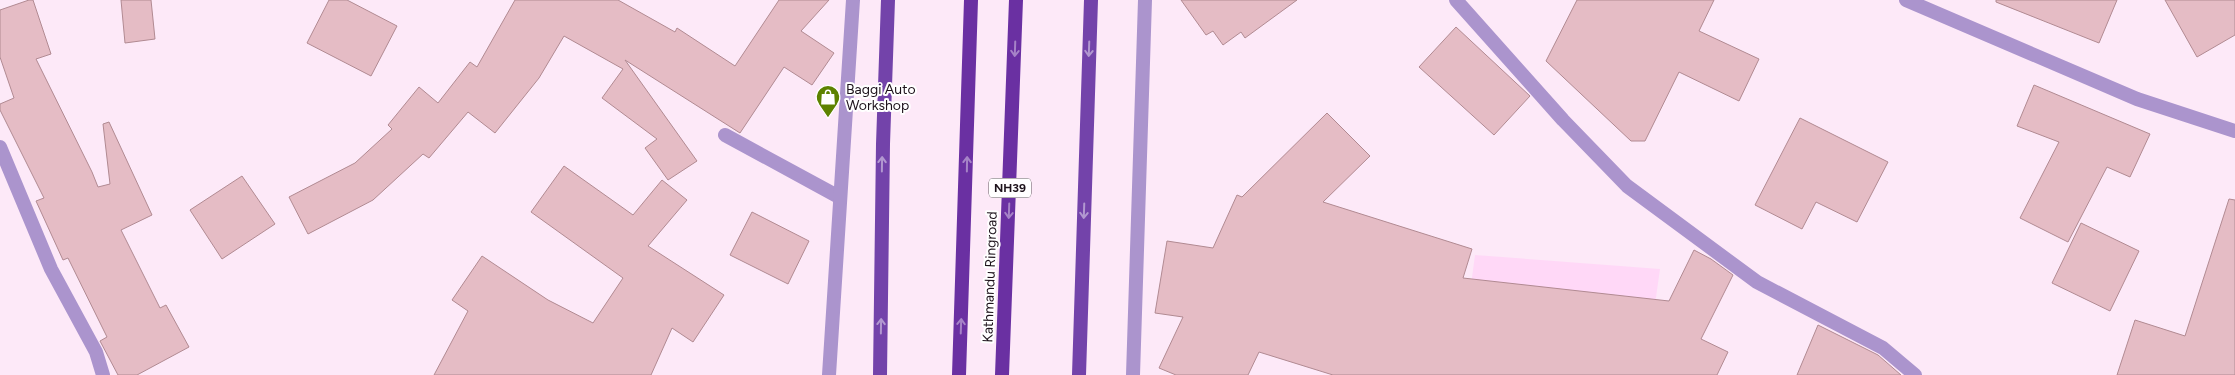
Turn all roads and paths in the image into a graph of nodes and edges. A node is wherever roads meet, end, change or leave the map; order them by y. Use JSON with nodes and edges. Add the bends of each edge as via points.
{"nodes":[{"id":1,"x":853,"y":0,"type":"edge"},
{"id":2,"x":888,"y":0,"type":"edge"},
{"id":3,"x":971,"y":0,"type":"edge"},
{"id":4,"x":1016,"y":0,"type":"edge"},
{"id":5,"x":1091,"y":0,"type":"edge"},
{"id":6,"x":1144,"y":0,"type":"edge"},
{"id":7,"x":1456,"y":0,"type":"edge"},
{"id":8,"x":1906,"y":0,"type":"edge"},
{"id":9,"x":2235,"y":131,"type":"edge"},
{"id":10,"x":725,"y":135,"type":"dead end"},
{"id":11,"x":0,"y":148,"type":"edge"},
{"id":12,"x":839,"y":197,"type":"junction"},
{"id":13,"x":103,"y":375,"type":"edge"},
{"id":14,"x":829,"y":375,"type":"edge"},
{"id":15,"x":880,"y":375,"type":"edge"},
{"id":16,"x":960,"y":375,"type":"edge"},
{"id":17,"x":1002,"y":375,"type":"edge"},
{"id":18,"x":1079,"y":375,"type":"edge"},
{"id":19,"x":1133,"y":375,"type":"edge"},
{"id":20,"x":1916,"y":375,"type":"edge"}],
"edges":[{"from":1,"to":12,"type":"street"},
{"from":15,"to":2,"type":"main road","one_way":true,"via":[[882,144]]},
{"from":16,"to":3,"type":"highway","name":"Kathmandu Ringroad","one_way":true},
{"from":4,"to":17,"type":"highway","name":"Kathmandu Ringroad","number":"NH39","one_way":true},
{"from":5,"to":18,"type":"main road","one_way":true},
{"from":6,"to":19,"type":"street"},
{"from":7,"to":20,"type":"street","via":[[1627,186],[1757,282],[1883,348]]},
{"from":8,"to":9,"type":"street","via":[[2137,99]]},
{"from":10,"to":12,"type":"street"},
{"from":11,"to":13,"type":"street","via":[[51,269],[96,352]]},
{"from":12,"to":14,"type":"street"}]}
